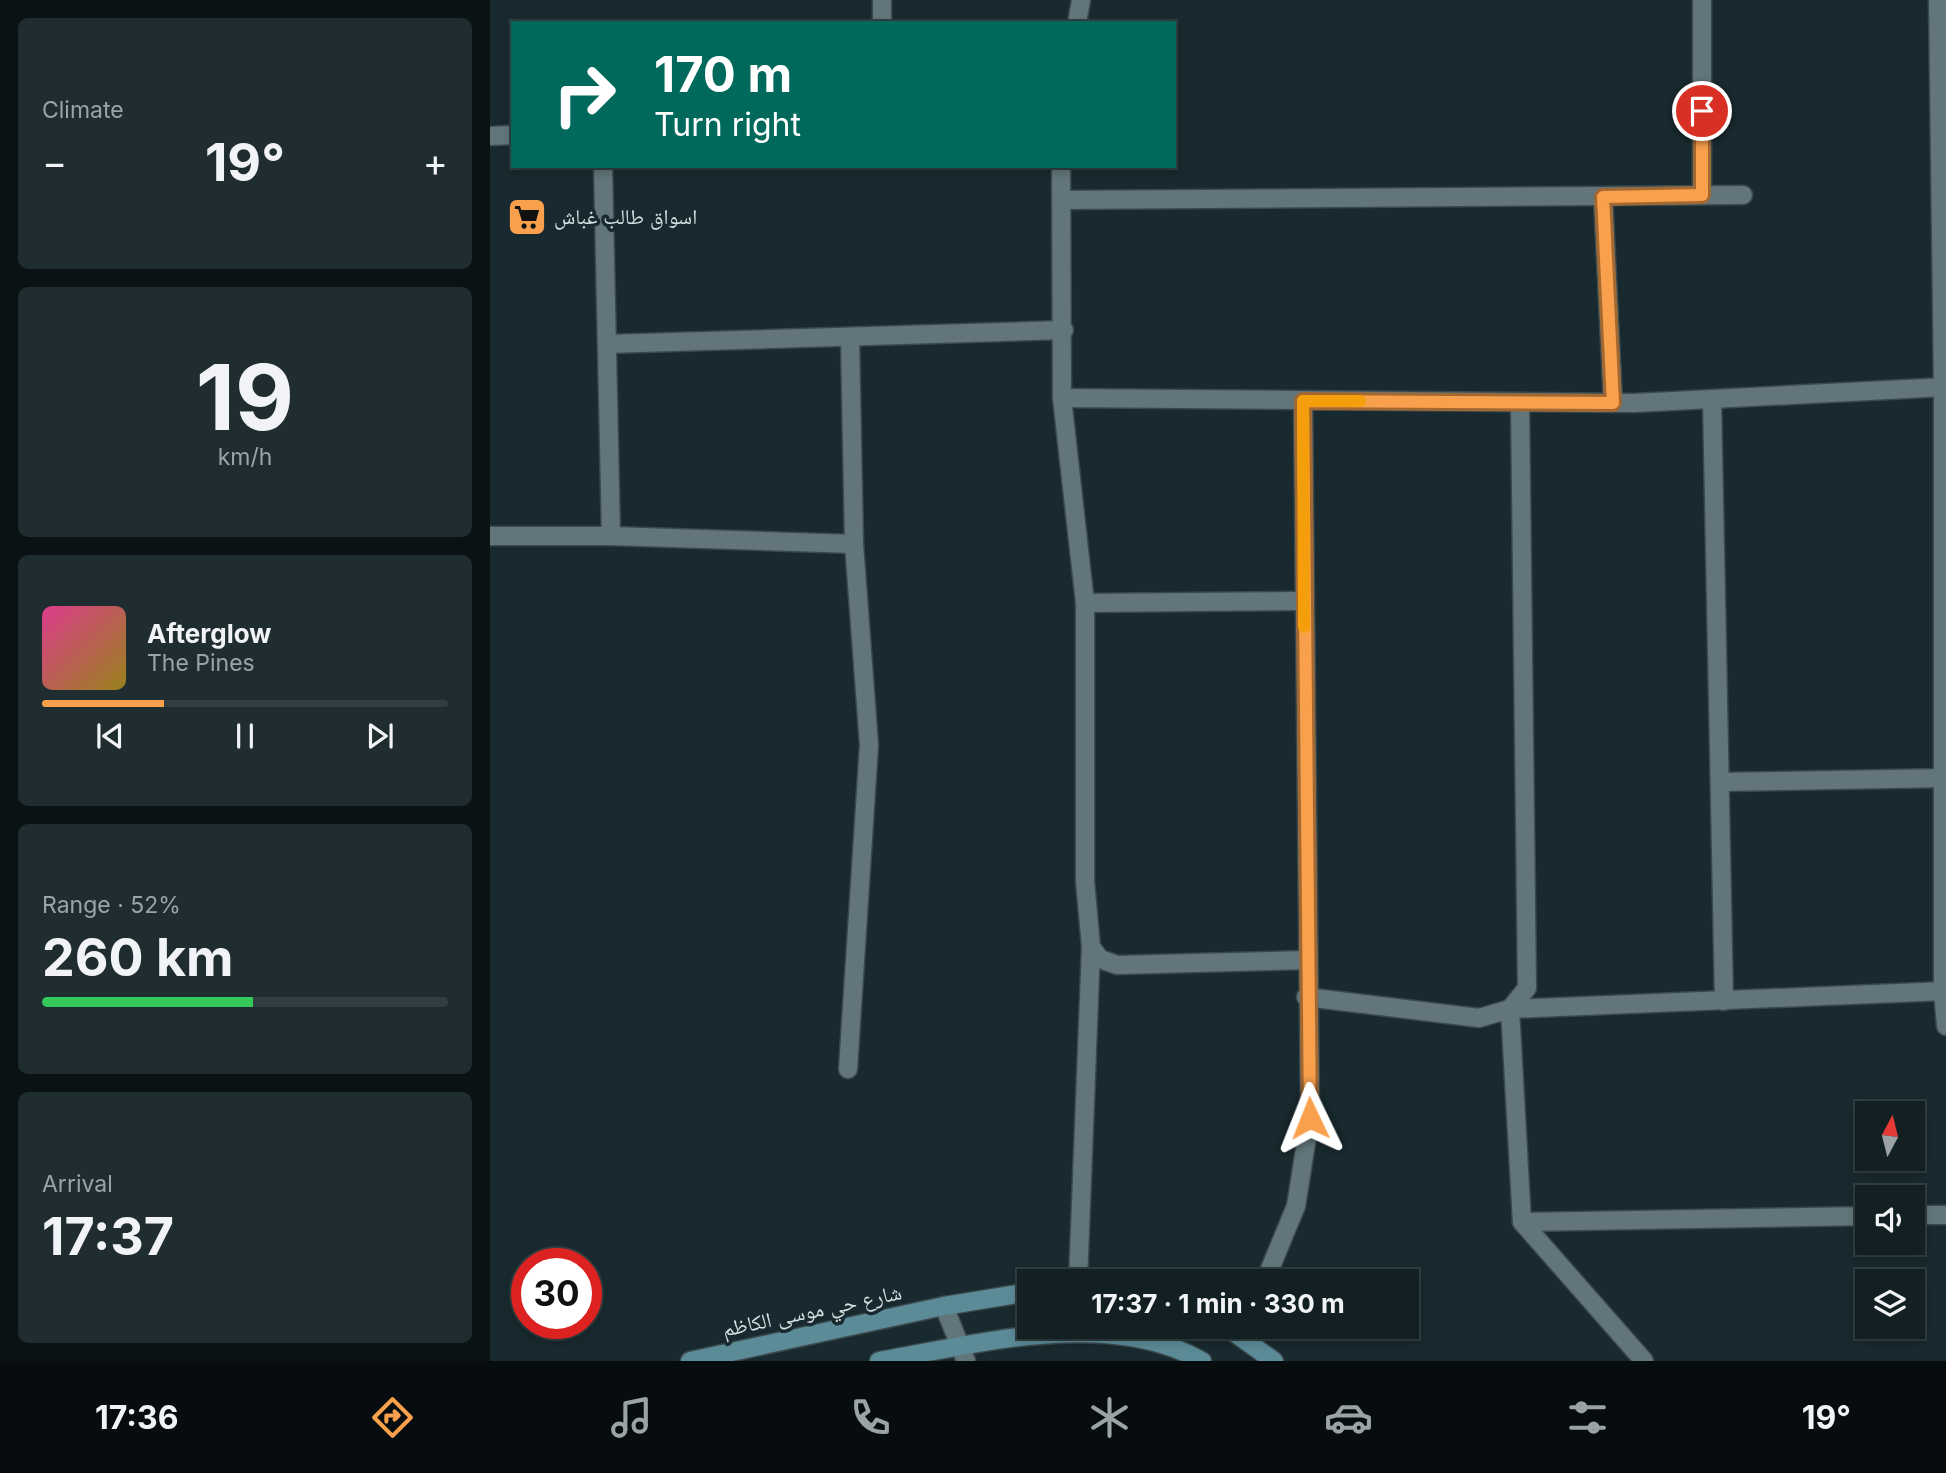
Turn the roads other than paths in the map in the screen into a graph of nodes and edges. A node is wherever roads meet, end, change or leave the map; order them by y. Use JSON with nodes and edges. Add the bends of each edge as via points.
{"nodes":[{"id":1,"x":882,"y":0,"type":"edge"},
{"id":2,"x":1081,"y":0,"type":"edge"},
{"id":3,"x":1702,"y":0,"type":"edge"},
{"id":4,"x":1938,"y":0,"type":"edge"},
{"id":5,"x":882,"y":21,"type":"edge"},
{"id":6,"x":1077,"y":21,"type":"edge"},
{"id":7,"x":511,"y":135,"type":"edge"},
{"id":8,"x":490,"y":136,"type":"edge"},
{"id":9,"x":603,"y":168,"type":"edge"},
{"id":10,"x":1061,"y":168,"type":"edge"},
{"id":11,"x":1702,"y":195,"type":"junction"},
{"id":12,"x":1743,"y":195,"type":"dead end"},
{"id":13,"x":1603,"y":197,"type":"junction"},
{"id":14,"x":1062,"y":200,"type":"junction"},
{"id":15,"x":1064,"y":330,"type":"junction"},
{"id":16,"x":850,"y":337,"type":"junction"},
{"id":17,"x":607,"y":344,"type":"junction"},
{"id":18,"x":1944,"y":387,"type":"edge"},
{"id":19,"x":1062,"y":398,"type":"junction"},
{"id":20,"x":1712,"y":399,"type":"junction"},
{"id":21,"x":1303,"y":401,"type":"junction"},
{"id":22,"x":1520,"y":402,"type":"junction"},
{"id":23,"x":1613,"y":403,"type":"junction"},
{"id":24,"x":490,"y":536,"type":"edge"},
{"id":25,"x":611,"y":536,"type":"junction"},
{"id":26,"x":854,"y":544,"type":"junction"},
{"id":27,"x":1944,"y":599,"type":"edge"},
{"id":28,"x":1304,"y":601,"type":"junction"},
{"id":29,"x":1085,"y":603,"type":"junction"},
{"id":30,"x":1944,"y":778,"type":"edge"},
{"id":31,"x":1720,"y":782,"type":"junction"},
{"id":32,"x":1091,"y":947,"type":"junction"},
{"id":33,"x":1306,"y":960,"type":"junction"},
{"id":34,"x":1945,"y":991,"type":"edge"},
{"id":35,"x":1306,"y":997,"type":"junction"},
{"id":36,"x":1724,"y":1001,"type":"junction"},
{"id":37,"x":1510,"y":1009,"type":"junction"},
{"id":38,"x":1946,"y":1026,"type":"edge"},
{"id":39,"x":848,"y":1069,"type":"dead end"},
{"id":40,"x":1946,"y":1215,"type":"edge"},
{"id":41,"x":1855,"y":1216,"type":"edge"},
{"id":42,"x":1925,"y":1216,"type":"edge"},
{"id":43,"x":1522,"y":1222,"type":"junction"},
{"id":44,"x":1078,"y":1269,"type":"edge"},
{"id":45,"x":1270,"y":1269,"type":"edge"},
{"id":46,"x":1017,"y":1294,"type":"edge"},
{"id":47,"x":944,"y":1306,"type":"junction"},
{"id":48,"x":1022,"y":1339,"type":"edge"},
{"id":49,"x":1167,"y":1339,"type":"edge"},
{"id":50,"x":1243,"y":1339,"type":"edge"},
{"id":51,"x":963,"y":1354,"type":"edge"},
{"id":52,"x":690,"y":1361,"type":"edge"},
{"id":53,"x":879,"y":1361,"type":"edge"},
{"id":54,"x":1202,"y":1361,"type":"edge"},
{"id":55,"x":1274,"y":1361,"type":"edge"},
{"id":56,"x":1644,"y":1361,"type":"edge"}],
"edges":[{"from":1,"to":5,"type":"street"},
{"from":2,"to":6,"type":"street"},
{"from":3,"to":11,"type":"street"},
{"from":4,"to":18,"type":"street"},
{"from":7,"to":8,"type":"street"},
{"from":9,"to":17,"type":"street"},
{"from":10,"to":14,"type":"street"},
{"from":11,"to":12,"type":"street"},
{"from":11,"to":13,"type":"street"},
{"from":13,"to":14,"type":"street"},
{"from":13,"to":23,"type":"street"},
{"from":14,"to":15,"type":"street"},
{"from":15,"to":16,"type":"street"},
{"from":15,"to":19,"type":"street"},
{"from":16,"to":17,"type":"street"},
{"from":16,"to":26,"type":"street"},
{"from":17,"to":25,"type":"street"},
{"from":18,"to":20,"type":"street"},
{"from":18,"to":27,"type":"street"},
{"from":19,"to":21,"type":"street"},
{"from":19,"to":29,"type":"street"},
{"from":20,"to":23,"type":"street"},
{"from":20,"to":31,"type":"street"},
{"from":21,"to":22,"type":"street"},
{"from":21,"to":28,"type":"street"},
{"from":22,"to":23,"type":"street"},
{"from":22,"to":37,"type":"street","via":[[1527,988]]},
{"from":24,"to":25,"type":"street"},
{"from":25,"to":26,"type":"street"},
{"from":26,"to":39,"type":"street","via":[[869,745]]},
{"from":27,"to":30,"type":"street"},
{"from":28,"to":29,"type":"street"},
{"from":28,"to":33,"type":"street"},
{"from":29,"to":32,"type":"street","via":[[1085,881]]},
{"from":30,"to":31,"type":"street"},
{"from":30,"to":34,"type":"street"},
{"from":31,"to":36,"type":"street"},
{"from":32,"to":33,"type":"street","via":[[1100,960],[1117,965]]},
{"from":32,"to":44,"type":"street"},
{"from":33,"to":35,"type":"street"},
{"from":34,"to":36,"type":"street"},
{"from":34,"to":38,"type":"street"},
{"from":35,"to":37,"type":"street","via":[[1479,1018]]},
{"from":35,"to":45,"type":"street","via":[[1310,1118],[1297,1206]]},
{"from":36,"to":37,"type":"street"},
{"from":37,"to":43,"type":"street"},
{"from":40,"to":42,"type":"street"},
{"from":41,"to":43,"type":"street"},
{"from":43,"to":56,"type":"street"},
{"from":46,"to":47,"type":"main road","name":"شارع حي موسى الكاظم"},
{"from":47,"to":51,"type":"street"},
{"from":47,"to":52,"type":"main road","name":"شارع حي موسى الكاظم"},
{"from":48,"to":51,"type":"main road"},
{"from":49,"to":54,"type":"main road"},
{"from":50,"to":55,"type":"main road"},
{"from":51,"to":53,"type":"main road"}]}
